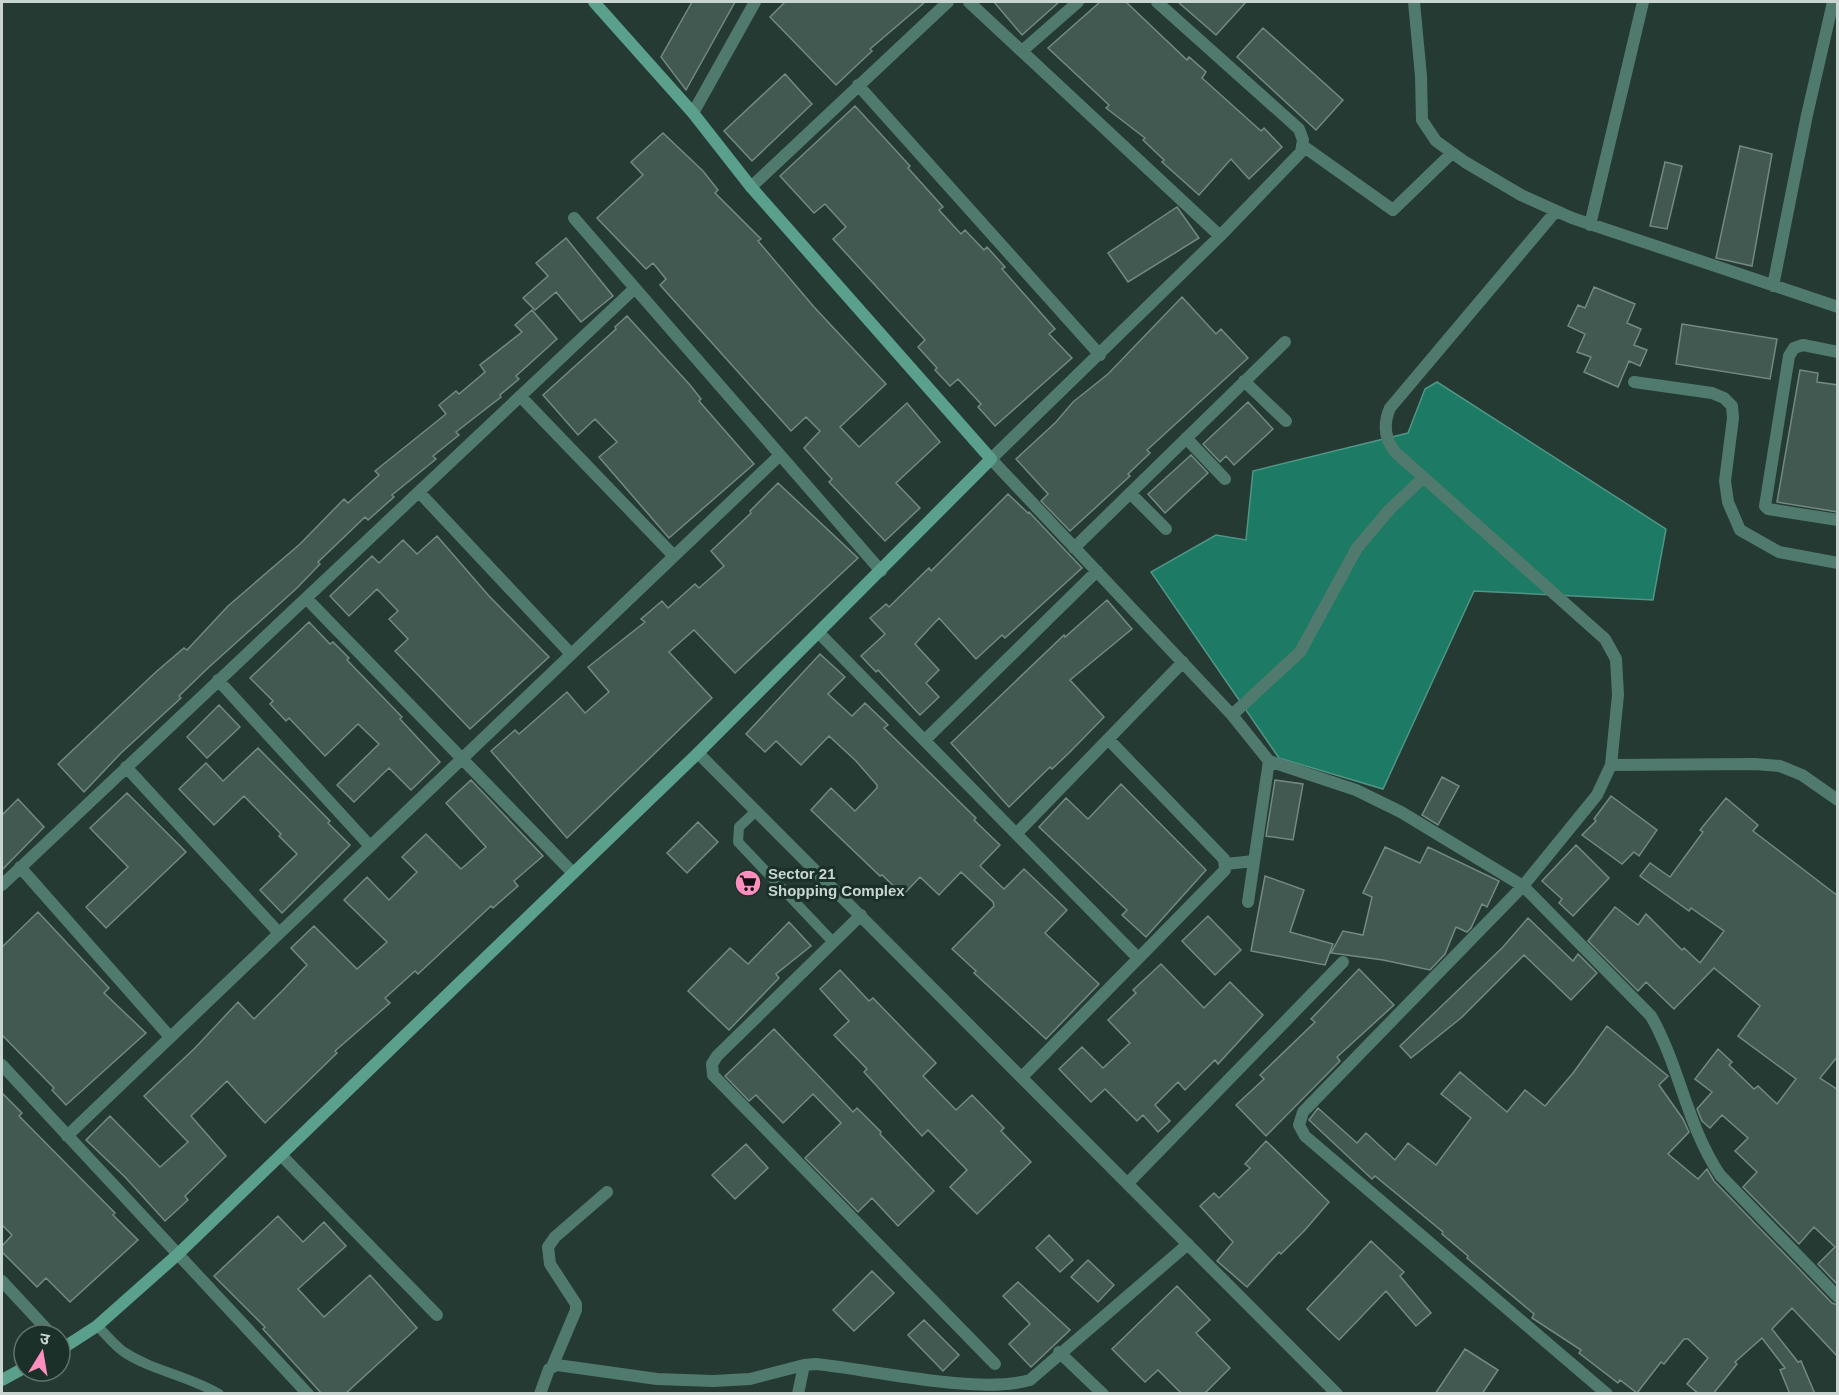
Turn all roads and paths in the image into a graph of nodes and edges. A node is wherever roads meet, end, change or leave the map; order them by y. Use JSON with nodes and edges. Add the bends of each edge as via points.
{"nodes":[{"id":1,"x":594,"y":2,"type":"edge"},
{"id":2,"x":755,"y":2,"type":"edge"},
{"id":3,"x":948,"y":2,"type":"edge"},
{"id":4,"x":969,"y":2,"type":"edge"},
{"id":5,"x":1077,"y":2,"type":"edge"},
{"id":6,"x":1157,"y":2,"type":"edge"},
{"id":7,"x":1414,"y":2,"type":"edge"},
{"id":8,"x":1643,"y":2,"type":"edge"},
{"id":9,"x":1833,"y":2,"type":"edge"},
{"id":10,"x":1022,"y":51,"type":"junction"},
{"id":11,"x":858,"y":85,"type":"junction"},
{"id":12,"x":693,"y":113,"type":"junction"},
{"id":13,"x":1303,"y":146,"type":"junction"},
{"id":14,"x":1452,"y":153,"type":"junction"},
{"id":15,"x":751,"y":187,"type":"junction"},
{"id":16,"x":1556,"y":211,"type":"junction"},
{"id":17,"x":574,"y":218,"type":"dead end"},
{"id":18,"x":1590,"y":225,"type":"junction"},
{"id":19,"x":1220,"y":236,"type":"junction"},
{"id":20,"x":1773,"y":286,"type":"junction"},
{"id":21,"x":635,"y":288,"type":"junction"},
{"id":22,"x":1838,"y":307,"type":"edge"},
{"id":23,"x":1285,"y":342,"type":"dead end"},
{"id":24,"x":1838,"y":352,"type":"edge"},
{"id":25,"x":1100,"y":355,"type":"junction"},
{"id":26,"x":1244,"y":381,"type":"junction"},
{"id":27,"x":1634,"y":382,"type":"dead end"},
{"id":28,"x":520,"y":396,"type":"junction"},
{"id":29,"x":1286,"y":421,"type":"dead end"},
{"id":30,"x":1186,"y":438,"type":"junction"},
{"id":31,"x":780,"y":455,"type":"junction"},
{"id":32,"x":991,"y":459,"type":"junction"},
{"id":33,"x":1424,"y":478,"type":"junction"},
{"id":34,"x":1226,"y":479,"type":"dead end"},
{"id":35,"x":419,"y":492,"type":"junction"},
{"id":36,"x":1130,"y":493,"type":"junction"},
{"id":37,"x":1838,"y":520,"type":"edge"},
{"id":38,"x":1166,"y":529,"type":"dead end"},
{"id":39,"x":1074,"y":548,"type":"junction"},
{"id":40,"x":674,"y":556,"type":"junction"},
{"id":41,"x":1838,"y":563,"type":"edge"},
{"id":42,"x":881,"y":571,"type":"junction"},
{"id":43,"x":1097,"y":571,"type":"junction"},
{"id":44,"x":306,"y":597,"type":"junction"},
{"id":45,"x":819,"y":633,"type":"junction"},
{"id":46,"x":571,"y":654,"type":"junction"},
{"id":47,"x":1183,"y":662,"type":"junction"},
{"id":48,"x":218,"y":680,"type":"junction"},
{"id":49,"x":1232,"y":716,"type":"junction"},
{"id":50,"x":1108,"y":739,"type":"junction"},
{"id":51,"x":925,"y":740,"type":"junction"},
{"id":52,"x":698,"y":753,"type":"junction"},
{"id":53,"x":462,"y":759,"type":"junction"},
{"id":54,"x":1269,"y":762,"type":"junction"},
{"id":55,"x":1611,"y":765,"type":"junction"},
{"id":56,"x":126,"y":767,"type":"junction"},
{"id":57,"x":1838,"y":800,"type":"edge"},
{"id":58,"x":756,"y":811,"type":"junction"},
{"id":59,"x":1016,"y":834,"type":"junction"},
{"id":60,"x":370,"y":846,"type":"junction"},
{"id":61,"x":1254,"y":861,"type":"junction"},
{"id":62,"x":1226,"y":864,"type":"junction"},
{"id":63,"x":20,"y":867,"type":"junction"},
{"id":64,"x":573,"y":873,"type":"junction"},
{"id":65,"x":2,"y":885,"type":"edge"},
{"id":66,"x":1523,"y":886,"type":"junction"},
{"id":67,"x":1248,"y":902,"type":"dead end"},
{"id":68,"x":861,"y":915,"type":"junction"},
{"id":69,"x":279,"y":933,"type":"junction"},
{"id":70,"x":833,"y":942,"type":"junction"},
{"id":71,"x":1138,"y":958,"type":"junction"},
{"id":72,"x":1343,"y":962,"type":"dead end"},
{"id":73,"x":170,"y":1037,"type":"junction"},
{"id":74,"x":2,"y":1065,"type":"edge"},
{"id":75,"x":1022,"y":1077,"type":"junction"},
{"id":76,"x":67,"y":1136,"type":"junction"},
{"id":77,"x":281,"y":1155,"type":"junction"},
{"id":78,"x":1128,"y":1183,"type":"junction"},
{"id":79,"x":608,"y":1192,"type":"dead end"},
{"id":80,"x":1188,"y":1244,"type":"junction"},
{"id":81,"x":177,"y":1255,"type":"junction"},
{"id":82,"x":2,"y":1281,"type":"edge"},
{"id":83,"x":1838,"y":1297,"type":"edge"},
{"id":84,"x":437,"y":1315,"type":"dead end"},
{"id":85,"x":41,"y":1323,"type":"edge"},
{"id":86,"x":97,"y":1326,"type":"junction"},
{"id":87,"x":72,"y":1341,"type":"edge"},
{"id":88,"x":1059,"y":1352,"type":"junction"},
{"id":89,"x":995,"y":1364,"type":"dead end"},
{"id":90,"x":804,"y":1365,"type":"junction"},
{"id":91,"x":552,"y":1367,"type":"junction"},
{"id":92,"x":934,"y":1388,"type":"edge"},
{"id":93,"x":975,"y":1389,"type":"edge"},
{"id":94,"x":219,"y":1394,"type":"edge"},
{"id":95,"x":308,"y":1394,"type":"edge"},
{"id":96,"x":540,"y":1394,"type":"edge"},
{"id":97,"x":798,"y":1394,"type":"edge"},
{"id":98,"x":1102,"y":1394,"type":"edge"},
{"id":99,"x":1337,"y":1394,"type":"edge"},
{"id":100,"x":1607,"y":1394,"type":"edge"}],
"edges":[{"from":1,"to":12,"type":"street"},
{"from":2,"to":12,"type":"street"},
{"from":3,"to":11,"type":"street"},
{"from":4,"to":10,"type":"street"},
{"from":5,"to":10,"type":"street"},
{"from":6,"to":13,"type":"street","via":[[1299,129]]},
{"from":7,"to":14,"type":"street","via":[[1422,120],[1436,141]]},
{"from":8,"to":18,"type":"street"},
{"from":9,"to":20,"type":"street"},
{"from":10,"to":19,"type":"street"},
{"from":11,"to":15,"type":"street"},
{"from":11,"to":25,"type":"street"},
{"from":12,"to":15,"type":"street"},
{"from":13,"to":14,"type":"street","via":[[1393,210]]},
{"from":13,"to":19,"type":"street"},
{"from":14,"to":16,"type":"street","via":[[1510,190]]},
{"from":15,"to":32,"type":"street"},
{"from":16,"to":18,"type":"street"},
{"from":16,"to":33,"type":"street","via":[[1390,408],[1386,418],[1387,442]]},
{"from":17,"to":21,"type":"street"},
{"from":18,"to":20,"type":"street"},
{"from":19,"to":25,"type":"street"},
{"from":20,"to":22,"type":"street"},
{"from":21,"to":28,"type":"street"},
{"from":21,"to":31,"type":"street"},
{"from":23,"to":26,"type":"street"},
{"from":24,"to":37,"type":"street","via":[[1803,345],[1794,348],[1789,356],[1765,506]]},
{"from":25,"to":32,"type":"street"},
{"from":26,"to":29,"type":"street"},
{"from":26,"to":30,"type":"street"},
{"from":27,"to":41,"type":"street","via":[[1724,398],[1731,406],[1733,418],[1725,481],[1728,502],[1740,530],[1779,552]]},
{"from":28,"to":35,"type":"street"},
{"from":28,"to":40,"type":"street"},
{"from":30,"to":34,"type":"street"},
{"from":30,"to":36,"type":"street"},
{"from":31,"to":40,"type":"street"},
{"from":31,"to":42,"type":"street"},
{"from":32,"to":39,"type":"street"},
{"from":32,"to":42,"type":"street"},
{"from":33,"to":49,"type":"street","via":[[1390,509],[1357,548],[1300,652]]},
{"from":33,"to":55,"type":"street","via":[[1613,650],[1619,672]]},
{"from":35,"to":44,"type":"street"},
{"from":35,"to":46,"type":"street"},
{"from":36,"to":38,"type":"street"},
{"from":36,"to":39,"type":"street"},
{"from":39,"to":43,"type":"street"},
{"from":40,"to":46,"type":"street"},
{"from":42,"to":45,"type":"street"},
{"from":43,"to":47,"type":"street"},
{"from":43,"to":51,"type":"street"},
{"from":44,"to":48,"type":"street"},
{"from":44,"to":53,"type":"street"},
{"from":45,"to":51,"type":"street"},
{"from":45,"to":52,"type":"street"},
{"from":46,"to":53,"type":"street"},
{"from":47,"to":49,"type":"street"},
{"from":47,"to":50,"type":"street"},
{"from":48,"to":56,"type":"street"},
{"from":48,"to":60,"type":"street"},
{"from":49,"to":54,"type":"street"},
{"from":50,"to":59,"type":"street"},
{"from":50,"to":62,"type":"street"},
{"from":51,"to":59,"type":"street"},
{"from":52,"to":58,"type":"street"},
{"from":52,"to":64,"type":"street"},
{"from":53,"to":60,"type":"street"},
{"from":53,"to":64,"type":"street"},
{"from":54,"to":61,"type":"street"},
{"from":54,"to":66,"type":"street","via":[[1356,790],[1401,812]]},
{"from":55,"to":57,"type":"street","via":[[1780,766],[1802,775]]},
{"from":55,"to":66,"type":"street","via":[[1597,795]]},
{"from":56,"to":63,"type":"street"},
{"from":56,"to":69,"type":"street"},
{"from":58,"to":68,"type":"street"},
{"from":58,"to":70,"type":"lane","via":[[739,827],[738,842]]},
{"from":59,"to":71,"type":"street"},
{"from":60,"to":69,"type":"street"},
{"from":61,"to":62,"type":"street"},
{"from":61,"to":67,"type":"street"},
{"from":62,"to":71,"type":"street","via":[[1223,875]]},
{"from":63,"to":65,"type":"street"},
{"from":63,"to":73,"type":"street"},
{"from":64,"to":77,"type":"street"},
{"from":66,"to":83,"type":"street","via":[[1651,1016],[1665,1040],[1693,1122],[1720,1175]]},
{"from":66,"to":100,"type":"street","via":[[1303,1112],[1299,1125],[1305,1136]]},
{"from":68,"to":70,"type":"street"},
{"from":68,"to":75,"type":"street"},
{"from":69,"to":73,"type":"street"},
{"from":70,"to":89,"type":"street","via":[[717,1056],[712,1064],[713,1075]]},
{"from":71,"to":75,"type":"street"},
{"from":72,"to":78,"type":"street"},
{"from":73,"to":76,"type":"street"},
{"from":74,"to":76,"type":"street"},
{"from":75,"to":78,"type":"street"},
{"from":76,"to":81,"type":"street"},
{"from":77,"to":81,"type":"street"},
{"from":77,"to":84,"type":"street"},
{"from":78,"to":80,"type":"street"},
{"from":79,"to":91,"type":"street","via":[[548,1247],[550,1264],[576,1305]]},
{"from":80,"to":88,"type":"street"},
{"from":80,"to":99,"type":"street"},
{"from":81,"to":86,"type":"street"},
{"from":81,"to":95,"type":"street"},
{"from":82,"to":85,"type":"street"},
{"from":86,"to":87,"type":"street"},
{"from":86,"to":94,"type":"lane","via":[[134,1358]]},
{"from":88,"to":93,"type":"street","via":[[1030,1380],[1006,1387]]},
{"from":88,"to":98,"type":"street"},
{"from":90,"to":91,"type":"street","via":[[750,1379],[713,1381],[657,1379],[566,1365]]},
{"from":90,"to":92,"type":"street","via":[[837,1366]]},
{"from":90,"to":97,"type":"street"},
{"from":91,"to":96,"type":"street"},
{"from":92,"to":93,"type":"street"}]}
